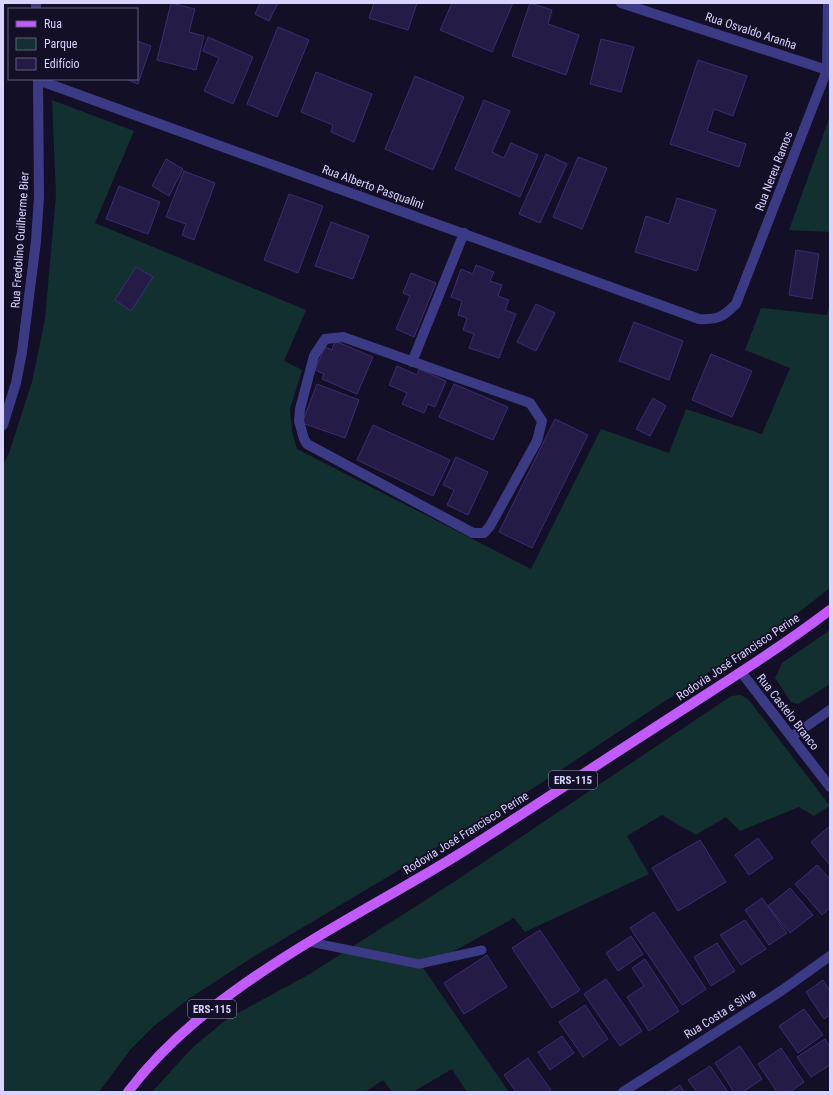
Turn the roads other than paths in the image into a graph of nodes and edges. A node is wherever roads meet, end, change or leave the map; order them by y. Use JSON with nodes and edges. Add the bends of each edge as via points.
{"nodes":[{"id":1,"x":621,"y":3,"type":"edge"},
{"id":2,"x":828,"y":3,"type":"edge"},
{"id":3,"x":826,"y":70,"type":"junction"},
{"id":4,"x":38,"y":80,"type":"edge"},
{"id":5,"x":41,"y":80,"type":"edge"},
{"id":6,"x":464,"y":233,"type":"junction"},
{"id":7,"x":700,"y":319,"type":"joint"},
{"id":8,"x":412,"y":362,"type":"junction"},
{"id":9,"x":3,"y":425,"type":"edge"},
{"id":10,"x":830,"y":610,"type":"edge"},
{"id":11,"x":741,"y":672,"type":"junction"},
{"id":12,"x":830,"y":710,"type":"edge"},
{"id":13,"x":791,"y":737,"type":"junction"},
{"id":14,"x":830,"y":787,"type":"edge"},
{"id":15,"x":310,"y":942,"type":"junction"},
{"id":16,"x":482,"y":950,"type":"dead end"},
{"id":17,"x":830,"y":956,"type":"edge"},
{"id":18,"x":128,"y":1092,"type":"edge"},
{"id":19,"x":623,"y":1092,"type":"edge"}],
"edges":[{"from":1,"to":3,"type":"street","name":"Rua Osvaldo Aranha"},
{"from":2,"to":3,"type":"street","name":"Rua Nereu Ramos"},
{"from":3,"to":7,"type":"street","name":"Rua Nereu Ramos","via":[[736,304],[724,316],[712,320]]},
{"from":4,"to":9,"type":"street","name":"Rua Fredolino Guilherme Bier","via":[[39,197],[36,241],[22,352],[16,383]]},
{"from":5,"to":6,"type":"street","name":"Rua Alberto Pasqualini"},
{"from":6,"to":7,"type":"street","name":"Rua Alberto Pasqualini"},
{"from":6,"to":8,"type":"street"},
{"from":8,"to":8,"type":"street","via":[[343,337],[325,339],[314,356],[300,409],[299,421],[304,439],[307,444],[473,532],[484,533],[537,441],[542,421],[530,402]]},
{"from":10,"to":11,"type":"main road","name":"Rodovia José Francisco Perine","number":"ERS-115"},
{"from":11,"to":13,"type":"street","name":"Rua Castelo Branco"},
{"from":11,"to":15,"type":"main road","name":"Rodovia José Francisco Perine","number":"ERS-115","via":[[464,851]]},
{"from":12,"to":13,"type":"street"},
{"from":13,"to":14,"type":"street","name":"Rua Castelo Branco"},
{"from":15,"to":16,"type":"lane","via":[[420,964]]},
{"from":15,"to":18,"type":"main road","name":"Rodovia José Francisco Perine","number":"ERS-115","via":[[259,974],[190,1026],[146,1068]]},
{"from":17,"to":19,"type":"street","name":"Rua Costa e Silva","via":[[782,991]]}]}
